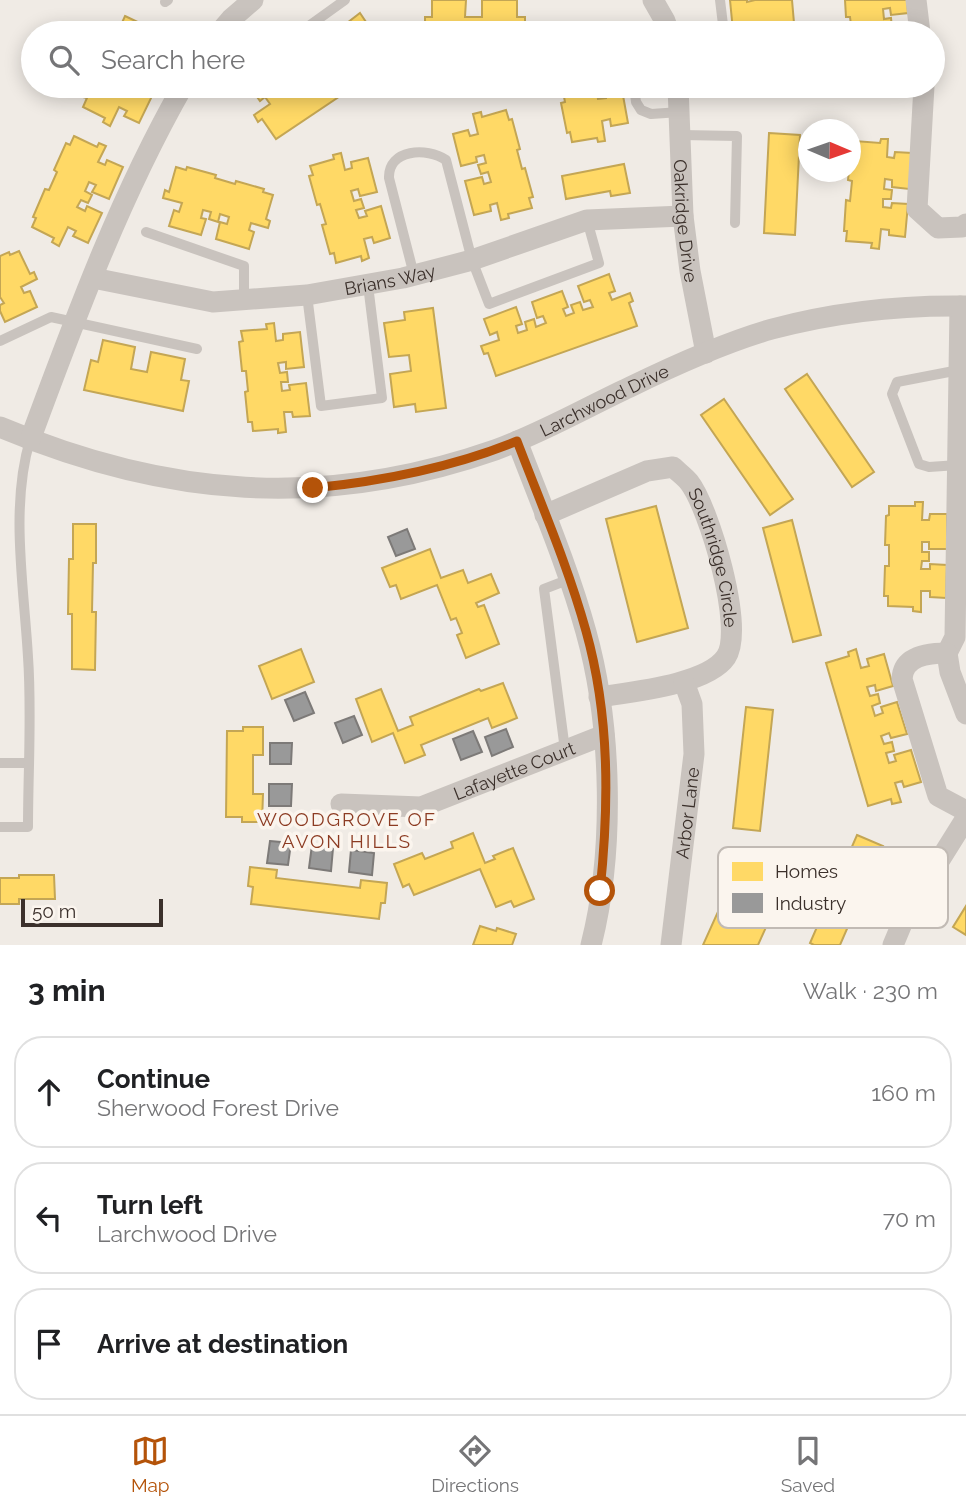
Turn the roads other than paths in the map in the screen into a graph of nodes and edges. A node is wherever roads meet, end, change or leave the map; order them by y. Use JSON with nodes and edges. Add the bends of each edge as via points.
{"nodes":[{"id":1,"x":253,"y":0,"type":"edge"},
{"id":2,"x":345,"y":0,"type":"edge"},
{"id":3,"x":653,"y":0,"type":"edge"},
{"id":4,"x":720,"y":0,"type":"edge"},
{"id":5,"x":916,"y":0,"type":"edge"},
{"id":6,"x":229,"y":21,"type":"edge"},
{"id":7,"x":316,"y":21,"type":"edge"},
{"id":8,"x":665,"y":21,"type":"edge"},
{"id":9,"x":723,"y":21,"type":"edge"},
{"id":10,"x":919,"y":21,"type":"edge"},
{"id":11,"x":177,"y":98,"type":"edge"},
{"id":12,"x":636,"y":98,"type":"edge"},
{"id":13,"x":679,"y":98,"type":"edge"},
{"id":14,"x":923,"y":98,"type":"edge"},
{"id":15,"x":680,"y":112,"type":"junction"},
{"id":16,"x":682,"y":135,"type":"junction"},
{"id":17,"x":683,"y":216,"type":"junction"},
{"id":18,"x":587,"y":220,"type":"junction"},
{"id":19,"x":735,"y":223,"type":"dead end"},
{"id":20,"x":966,"y":224,"type":"edge"},
{"id":21,"x":146,"y":232,"type":"dead end"},
{"id":22,"x":472,"y":260,"type":"junction"},
{"id":23,"x":414,"y":275,"type":"junction"},
{"id":24,"x":93,"y":278,"type":"junction"},
{"id":25,"x":368,"y":285,"type":"junction"},
{"id":26,"x":307,"y":295,"type":"junction"},
{"id":27,"x":244,"y":300,"type":"junction"},
{"id":28,"x":963,"y":306,"type":"edge"},
{"id":29,"x":74,"y":323,"type":"junction"},
{"id":30,"x":0,"y":341,"type":"edge"},
{"id":31,"x":197,"y":349,"type":"dead end"},
{"id":32,"x":706,"y":353,"type":"junction"},
{"id":33,"x":962,"y":380,"type":"edge"},
{"id":34,"x":0,"y":427,"type":"edge"},
{"id":35,"x":30,"y":440,"type":"junction"},
{"id":36,"x":517,"y":441,"type":"junction"},
{"id":37,"x":958,"y":465,"type":"junction"},
{"id":38,"x":545,"y":514,"type":"junction"},
{"id":39,"x":570,"y":579,"type":"junction"},
{"id":40,"x":961,"y":615,"type":"edge"},
{"id":41,"x":947,"y":653,"type":"junction"},
{"id":42,"x":684,"y":682,"type":"junction"},
{"id":43,"x":599,"y":697,"type":"junction"},
{"id":44,"x":966,"y":715,"type":"edge"},
{"id":45,"x":604,"y":735,"type":"junction"},
{"id":46,"x":565,"y":750,"type":"junction"},
{"id":47,"x":0,"y":763,"type":"edge"},
{"id":48,"x":28,"y":763,"type":"junction"},
{"id":49,"x":341,"y":804,"type":"dead end"},
{"id":50,"x":966,"y":811,"type":"edge"},
{"id":51,"x":966,"y":818,"type":"edge"},
{"id":52,"x":0,"y":827,"type":"edge"},
{"id":53,"x":948,"y":847,"type":"edge"},
{"id":54,"x":900,"y":928,"type":"edge"},
{"id":55,"x":592,"y":945,"type":"edge"},
{"id":56,"x":671,"y":945,"type":"edge"},
{"id":57,"x":893,"y":945,"type":"edge"}],
"edges":[{"from":1,"to":6,"type":"street"},
{"from":2,"to":7,"type":"lane"},
{"from":3,"to":8,"type":"street"},
{"from":4,"to":9,"type":"lane"},
{"from":5,"to":10,"type":"street"},
{"from":11,"to":24,"type":"street","via":[[140,166]]},
{"from":12,"to":15,"type":"lane","via":[[641,110],[651,114]]},
{"from":13,"to":15,"type":"street","name":"Oakridge Drive"},
{"from":14,"to":20,"type":"street","via":[[917,208],[938,228]]},
{"from":15,"to":16,"type":"street","name":"Oakridge Drive"},
{"from":16,"to":17,"type":"street","name":"Oakridge Drive"},
{"from":16,"to":19,"type":"lane","via":[[737,136]]},
{"from":17,"to":18,"type":"street","name":"Brians Way"},
{"from":17,"to":32,"type":"street","name":"Oakridge Drive"},
{"from":18,"to":22,"type":"street","name":"Brians Way"},
{"from":18,"to":22,"type":"lane","via":[[599,263],[489,304]]},
{"from":21,"to":27,"type":"lane","via":[[244,266]]},
{"from":22,"to":23,"type":"street","name":"Brians Way"},
{"from":22,"to":23,"type":"lane","via":[[446,160],[421,151],[394,161],[389,170]]},
{"from":23,"to":25,"type":"street","name":"Brians Way"},
{"from":24,"to":27,"type":"street","name":"Brians Way","via":[[213,302]]},
{"from":24,"to":29,"type":"street"},
{"from":25,"to":26,"type":"street","name":"Brians Way"},
{"from":25,"to":26,"type":"lane","via":[[382,398],[321,406]]},
{"from":26,"to":27,"type":"street","name":"Brians Way"},
{"from":28,"to":32,"type":"street","name":"Larchwood Drive","via":[[871,310],[820,318]]},
{"from":28,"to":33,"type":"street"},
{"from":29,"to":30,"type":"lane","via":[[51,317]]},
{"from":29,"to":31,"type":"lane"},
{"from":29,"to":35,"type":"street"},
{"from":32,"to":36,"type":"street","name":"Larchwood Drive"},
{"from":33,"to":37,"type":"street"},
{"from":33,"to":37,"type":"lane","via":[[897,382],[892,394],[919,464]]},
{"from":34,"to":35,"type":"street","name":"Larchwood Drive"},
{"from":35,"to":36,"type":"street","name":"Larchwood Drive","via":[[131,472],[260,489],[313,488],[392,477]]},
{"from":35,"to":48,"type":"lane","via":[[21,475]]},
{"from":36,"to":38,"type":"street"},
{"from":37,"to":40,"type":"street"},
{"from":38,"to":39,"type":"street"},
{"from":38,"to":42,"type":"street","name":"Southridge Circle","via":[[647,471],[673,467],[690,483],[719,557],[732,636],[726,657]]},
{"from":39,"to":43,"type":"street"},
{"from":39,"to":46,"type":"lane","via":[[544,589]]},
{"from":40,"to":41,"type":"street"},
{"from":41,"to":44,"type":"street"},
{"from":41,"to":50,"type":"street","via":[[930,653],[907,663],[902,679],[938,796]]},
{"from":42,"to":43,"type":"street","name":"Southridge Circle"},
{"from":42,"to":56,"type":"street","name":"Arbor Lane","via":[[692,704],[694,754]]},
{"from":43,"to":45,"type":"street"},
{"from":45,"to":46,"type":"street","name":"Lafayette Court"},
{"from":45,"to":55,"type":"street","via":[[606,837]]},
{"from":46,"to":49,"type":"street","name":"Lafayette Court","via":[[421,807]]},
{"from":47,"to":48,"type":"lane"},
{"from":48,"to":52,"type":"lane","via":[[27,827]]},
{"from":51,"to":53,"type":"street"},
{"from":54,"to":57,"type":"street"}]}
